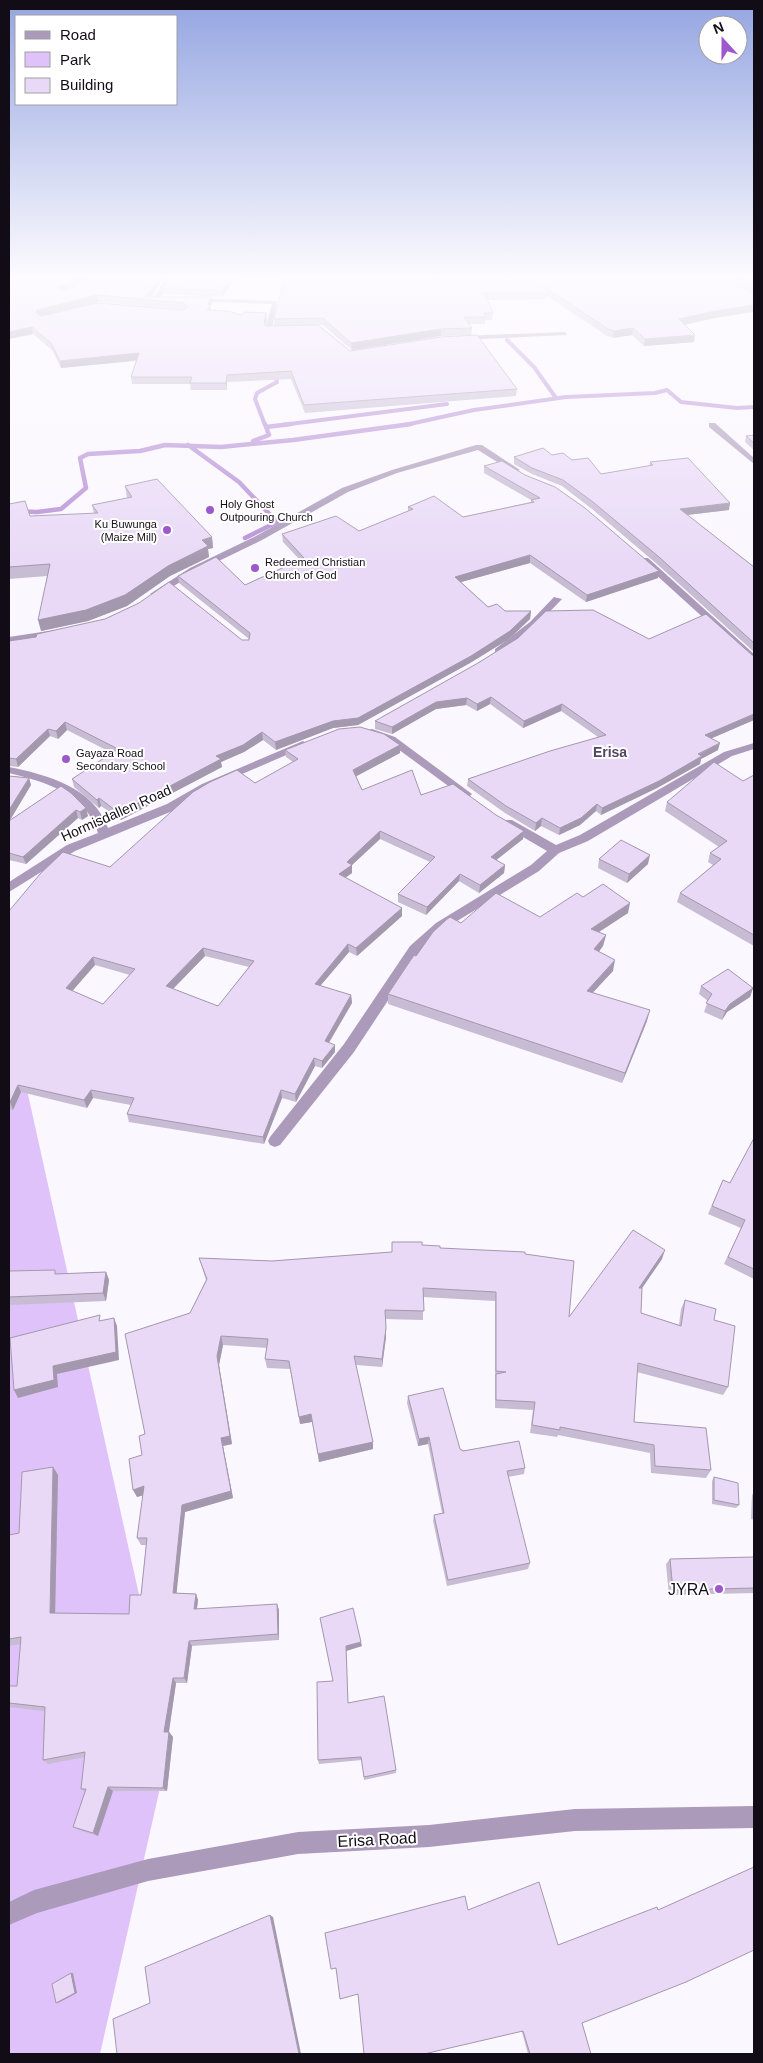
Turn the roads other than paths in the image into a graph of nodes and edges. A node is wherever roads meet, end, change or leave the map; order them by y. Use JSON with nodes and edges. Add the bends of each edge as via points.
{"nodes":[{"id":1,"x":712,"y":425,"type":"dead end"},
{"id":2,"x":754,"y":462,"type":"edge"},
{"id":3,"x":520,"y":473,"type":"edge"},
{"id":4,"x":639,"y":555,"type":"edge"},
{"id":5,"x":557,"y":599,"type":"dead end"},
{"id":6,"x":145,"y":602,"type":"edge"},
{"id":7,"x":63,"y":632,"type":"edge"},
{"id":8,"x":9,"y":640,"type":"edge"},
{"id":9,"x":490,"y":657,"type":"edge"},
{"id":10,"x":754,"y":659,"type":"edge"},
{"id":11,"x":378,"y":720,"type":"edge"},
{"id":12,"x":310,"y":742,"type":"edge"},
{"id":13,"x":754,"y":746,"type":"edge"},
{"id":14,"x":9,"y":770,"type":"edge"},
{"id":15,"x":478,"y":803,"type":"edge"},
{"id":16,"x":500,"y":818,"type":"edge"},
{"id":17,"x":104,"y":834,"type":"junction"},
{"id":18,"x":556,"y":850,"type":"junction"},
{"id":19,"x":9,"y":888,"type":"edge"},
{"id":20,"x":274,"y":1141,"type":"dead end"},
{"id":21,"x":754,"y":1817,"type":"edge"},
{"id":22,"x":9,"y":1914,"type":"edge"}],
"edges":[{"from":1,"to":2,"type":"street"},
{"from":3,"to":6,"type":"street","via":[[479,447],[397,472],[346,490]]},
{"from":4,"to":10,"type":"street"},
{"from":5,"to":9,"type":"street","via":[[533,624]]},
{"from":7,"to":8,"type":"street"},
{"from":11,"to":15,"type":"street","via":[[361,730],[391,739]]},
{"from":12,"to":17,"type":"street","name":"Hormisdallen Road","via":[[206,786],[171,807]]},
{"from":13,"to":18,"type":"street","via":[[728,754],[584,838]]},
{"from":14,"to":17,"type":"street","via":[[73,792],[88,802],[99,818]]},
{"from":16,"to":18,"type":"street"},
{"from":17,"to":19,"type":"street","name":"Hormisdallen Road","via":[[71,848]]},
{"from":18,"to":20,"type":"street","via":[[535,868],[440,926],[415,949],[349,1048]]},
{"from":21,"to":22,"type":"street","name":"Erisa Road","via":[[575,1820],[429,1836],[298,1843],[148,1870],[34,1902]]}]}
